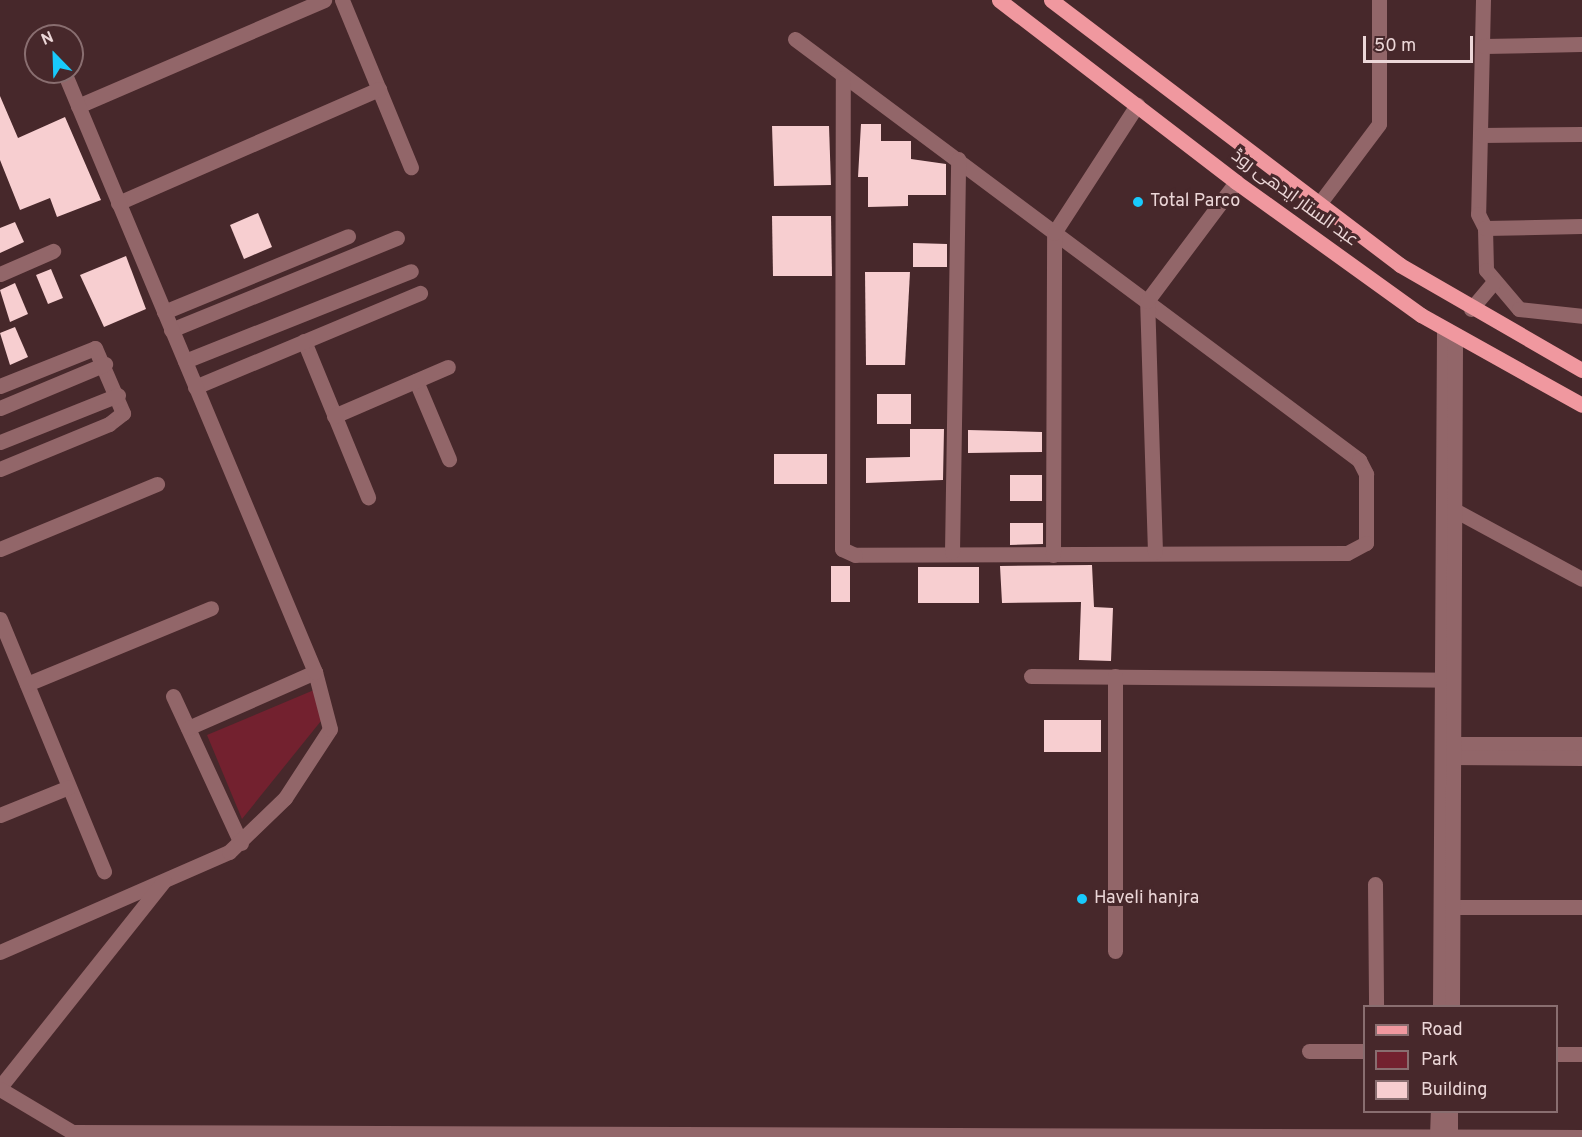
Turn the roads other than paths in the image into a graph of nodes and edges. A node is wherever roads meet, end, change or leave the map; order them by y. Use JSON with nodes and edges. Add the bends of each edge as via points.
{"nodes":[{"id":1,"x":324,"y":0,"type":"edge"},
{"id":2,"x":342,"y":0,"type":"edge"},
{"id":3,"x":999,"y":0,"type":"edge"},
{"id":4,"x":1051,"y":0,"type":"edge"},
{"id":5,"x":1379,"y":0,"type":"edge"},
{"id":6,"x":1483,"y":0,"type":"edge"},
{"id":7,"x":795,"y":39,"type":"dead end"},
{"id":8,"x":1582,"y":44,"type":"edge"},
{"id":9,"x":1484,"y":46,"type":"junction"},
{"id":10,"x":843,"y":78,"type":"junction"},
{"id":11,"x":69,"y":84,"type":"edge"},
{"id":12,"x":379,"y":89,"type":"junction"},
{"id":13,"x":1137,"y":105,"type":"junction"},
{"id":14,"x":78,"y":106,"type":"junction"},
{"id":15,"x":1582,"y":134,"type":"edge"},
{"id":16,"x":1480,"y":135,"type":"junction"},
{"id":17,"x":958,"y":159,"type":"junction"},
{"id":18,"x":411,"y":166,"type":"dead end"},
{"id":19,"x":1236,"y":182,"type":"junction"},
{"id":20,"x":118,"y":202,"type":"junction"},
{"id":21,"x":1319,"y":204,"type":"junction"},
{"id":22,"x":1582,"y":226,"type":"edge"},
{"id":23,"x":1485,"y":228,"type":"junction"},
{"id":24,"x":1054,"y":233,"type":"junction"},
{"id":25,"x":348,"y":236,"type":"dead end"},
{"id":26,"x":397,"y":238,"type":"dead end"},
{"id":27,"x":53,"y":251,"type":"dead end"},
{"id":28,"x":411,"y":271,"type":"dead end"},
{"id":29,"x":0,"y":274,"type":"edge"},
{"id":30,"x":1493,"y":283,"type":"junction"},
{"id":31,"x":420,"y":293,"type":"dead end"},
{"id":32,"x":1147,"y":301,"type":"junction"},
{"id":33,"x":1471,"y":309,"type":"junction"},
{"id":34,"x":164,"y":312,"type":"junction"},
{"id":35,"x":1582,"y":316,"type":"edge"},
{"id":36,"x":171,"y":330,"type":"junction"},
{"id":37,"x":1450,"y":332,"type":"junction"},
{"id":38,"x":304,"y":341,"type":"junction"},
{"id":39,"x":185,"y":361,"type":"junction"},
{"id":40,"x":105,"y":364,"type":"junction"},
{"id":41,"x":448,"y":367,"type":"dead end"},
{"id":42,"x":1582,"y":370,"type":"edge"},
{"id":43,"x":416,"y":381,"type":"junction"},
{"id":44,"x":0,"y":386,"type":"edge"},
{"id":45,"x":195,"y":387,"type":"junction"},
{"id":46,"x":118,"y":395,"type":"junction"},
{"id":47,"x":1582,"y":405,"type":"edge"},
{"id":48,"x":0,"y":408,"type":"edge"},
{"id":49,"x":334,"y":416,"type":"junction"},
{"id":50,"x":0,"y":442,"type":"edge"},
{"id":51,"x":448,"y":459,"type":"dead end"},
{"id":52,"x":0,"y":469,"type":"edge"},
{"id":53,"x":158,"y":484,"type":"dead end"},
{"id":54,"x":368,"y":497,"type":"dead end"},
{"id":55,"x":1447,"y":507,"type":"junction"},
{"id":56,"x":0,"y":549,"type":"edge"},
{"id":57,"x":952,"y":552,"type":"junction"},
{"id":58,"x":1155,"y":552,"type":"junction"},
{"id":59,"x":1053,"y":555,"type":"junction"},
{"id":60,"x":1582,"y":579,"type":"edge"},
{"id":61,"x":211,"y":608,"type":"dead end"},
{"id":62,"x":0,"y":619,"type":"edge"},
{"id":63,"x":315,"y":672,"type":"junction"},
{"id":64,"x":1031,"y":676,"type":"dead end"},
{"id":65,"x":1115,"y":676,"type":"junction"},
{"id":66,"x":1448,"y":680,"type":"junction"},
{"id":67,"x":27,"y":684,"type":"junction"},
{"id":68,"x":173,"y":696,"type":"dead end"},
{"id":69,"x":188,"y":728,"type":"junction"},
{"id":70,"x":1582,"y":744,"type":"edge"},
{"id":71,"x":1449,"y":750,"type":"junction"},
{"id":72,"x":1582,"y":758,"type":"edge"},
{"id":73,"x":69,"y":787,"type":"junction"},
{"id":74,"x":0,"y":815,"type":"edge"},
{"id":75,"x":241,"y":843,"type":"junction"},
{"id":76,"x":104,"y":871,"type":"dead end"},
{"id":77,"x":165,"y":879,"type":"junction"},
{"id":78,"x":1375,"y":884,"type":"dead end"},
{"id":79,"x":1453,"y":907,"type":"junction"},
{"id":80,"x":1582,"y":907,"type":"edge"},
{"id":81,"x":1115,"y":951,"type":"dead end"},
{"id":82,"x":0,"y":952,"type":"edge"},
{"id":83,"x":1376,"y":1005,"type":"edge"},
{"id":84,"x":1440,"y":1005,"type":"edge"},
{"id":85,"x":1452,"y":1005,"type":"edge"},
{"id":86,"x":1309,"y":1051,"type":"dead end"},
{"id":87,"x":1363,"y":1051,"type":"edge"},
{"id":88,"x":1558,"y":1054,"type":"edge"},
{"id":89,"x":1582,"y":1054,"type":"edge"},
{"id":90,"x":0,"y":1088,"type":"edge"},
{"id":91,"x":1438,"y":1113,"type":"edge"},
{"id":92,"x":1450,"y":1113,"type":"edge"},
{"id":93,"x":640,"y":1133,"type":"edge"},
{"id":94,"x":1444,"y":1136,"type":"edge"},
{"id":95,"x":1582,"y":1137,"type":"edge"}],
"edges":[{"from":1,"to":14,"type":"street"},
{"from":2,"to":12,"type":"street"},
{"from":3,"to":13,"type":"main road","name":"عبد الستار ایدھی روڈ"},
{"from":4,"to":21,"type":"main road","name":"عبد الستار ایدھی روڈ"},
{"from":5,"to":21,"type":"street","via":[[1379,124]]},
{"from":6,"to":9,"type":"street"},
{"from":7,"to":10,"type":"street"},
{"from":8,"to":9,"type":"street"},
{"from":9,"to":16,"type":"street"},
{"from":10,"to":17,"type":"street"},
{"from":10,"to":57,"type":"street","via":[[842,549],[855,555]]},
{"from":11,"to":14,"type":"street"},
{"from":12,"to":18,"type":"street"},
{"from":12,"to":20,"type":"street"},
{"from":13,"to":19,"type":"main road","name":"عبد الستار ایدھی روڈ"},
{"from":13,"to":24,"type":"street"},
{"from":14,"to":20,"type":"street"},
{"from":15,"to":16,"type":"street"},
{"from":16,"to":23,"type":"street","via":[[1478,214]]},
{"from":17,"to":24,"type":"street"},
{"from":17,"to":57,"type":"street"},
{"from":19,"to":32,"type":"street"},
{"from":19,"to":37,"type":"main road","name":"عبد الستار ایدھی روڈ"},
{"from":20,"to":34,"type":"street"},
{"from":21,"to":33,"type":"main road","name":"عبد الستار ایدھی روڈ"},
{"from":22,"to":23,"type":"street"},
{"from":23,"to":30,"type":"street","via":[[1486,270]]},
{"from":24,"to":32,"type":"street"},
{"from":24,"to":59,"type":"street"},
{"from":25,"to":34,"type":"street"},
{"from":26,"to":36,"type":"street"},
{"from":27,"to":29,"type":"street"},
{"from":28,"to":39,"type":"street"},
{"from":30,"to":33,"type":"street"},
{"from":30,"to":35,"type":"street","via":[[1519,309]]},
{"from":31,"to":38,"type":"street"},
{"from":32,"to":58,"type":"street"},
{"from":32,"to":58,"type":"street","via":[[1359,460],[1366,474],[1368,525],[1366,543],[1355,552]]},
{"from":33,"to":42,"type":"main road","name":"عبد الستار ایدھی روڈ"},
{"from":34,"to":36,"type":"street"},
{"from":36,"to":39,"type":"street"},
{"from":37,"to":47,"type":"main road","name":"عبد الستار ایدھی روڈ"},
{"from":37,"to":55,"type":"street"},
{"from":38,"to":45,"type":"street"},
{"from":38,"to":49,"type":"street"},
{"from":39,"to":45,"type":"street"},
{"from":40,"to":44,"type":"street","via":[[95,348],[88,348]]},
{"from":40,"to":46,"type":"street"},
{"from":40,"to":48,"type":"street"},
{"from":41,"to":43,"type":"street"},
{"from":43,"to":49,"type":"street"},
{"from":43,"to":51,"type":"street"},
{"from":45,"to":63,"type":"street"},
{"from":46,"to":50,"type":"street"},
{"from":46,"to":52,"type":"street","via":[[123,413],[109,424]]},
{"from":49,"to":54,"type":"street"},
{"from":53,"to":56,"type":"street"},
{"from":55,"to":60,"type":"street"},
{"from":55,"to":66,"type":"street"},
{"from":57,"to":59,"type":"street"},
{"from":58,"to":59,"type":"street"},
{"from":61,"to":67,"type":"street"},
{"from":62,"to":67,"type":"street"},
{"from":63,"to":69,"type":"street"},
{"from":63,"to":75,"type":"street","via":[[330,729],[285,798]]},
{"from":64,"to":65,"type":"street"},
{"from":65,"to":66,"type":"street"},
{"from":65,"to":81,"type":"street"},
{"from":66,"to":71,"type":"street"},
{"from":67,"to":73,"type":"street"},
{"from":68,"to":69,"type":"street"},
{"from":69,"to":75,"type":"street"},
{"from":70,"to":71,"type":"street"},
{"from":71,"to":72,"type":"street"},
{"from":71,"to":79,"type":"street"},
{"from":71,"to":84,"type":"street"},
{"from":73,"to":74,"type":"street"},
{"from":73,"to":76,"type":"street"},
{"from":75,"to":77,"type":"street"},
{"from":77,"to":82,"type":"street"},
{"from":77,"to":90,"type":"street"},
{"from":78,"to":83,"type":"street"},
{"from":79,"to":80,"type":"street"},
{"from":79,"to":85,"type":"street"},
{"from":86,"to":87,"type":"street"},
{"from":88,"to":89,"type":"street"},
{"from":90,"to":93,"type":"street","via":[[72,1132]]},
{"from":91,"to":94,"type":"street"},
{"from":92,"to":94,"type":"street"},
{"from":93,"to":94,"type":"street"},
{"from":94,"to":95,"type":"street"}]}
